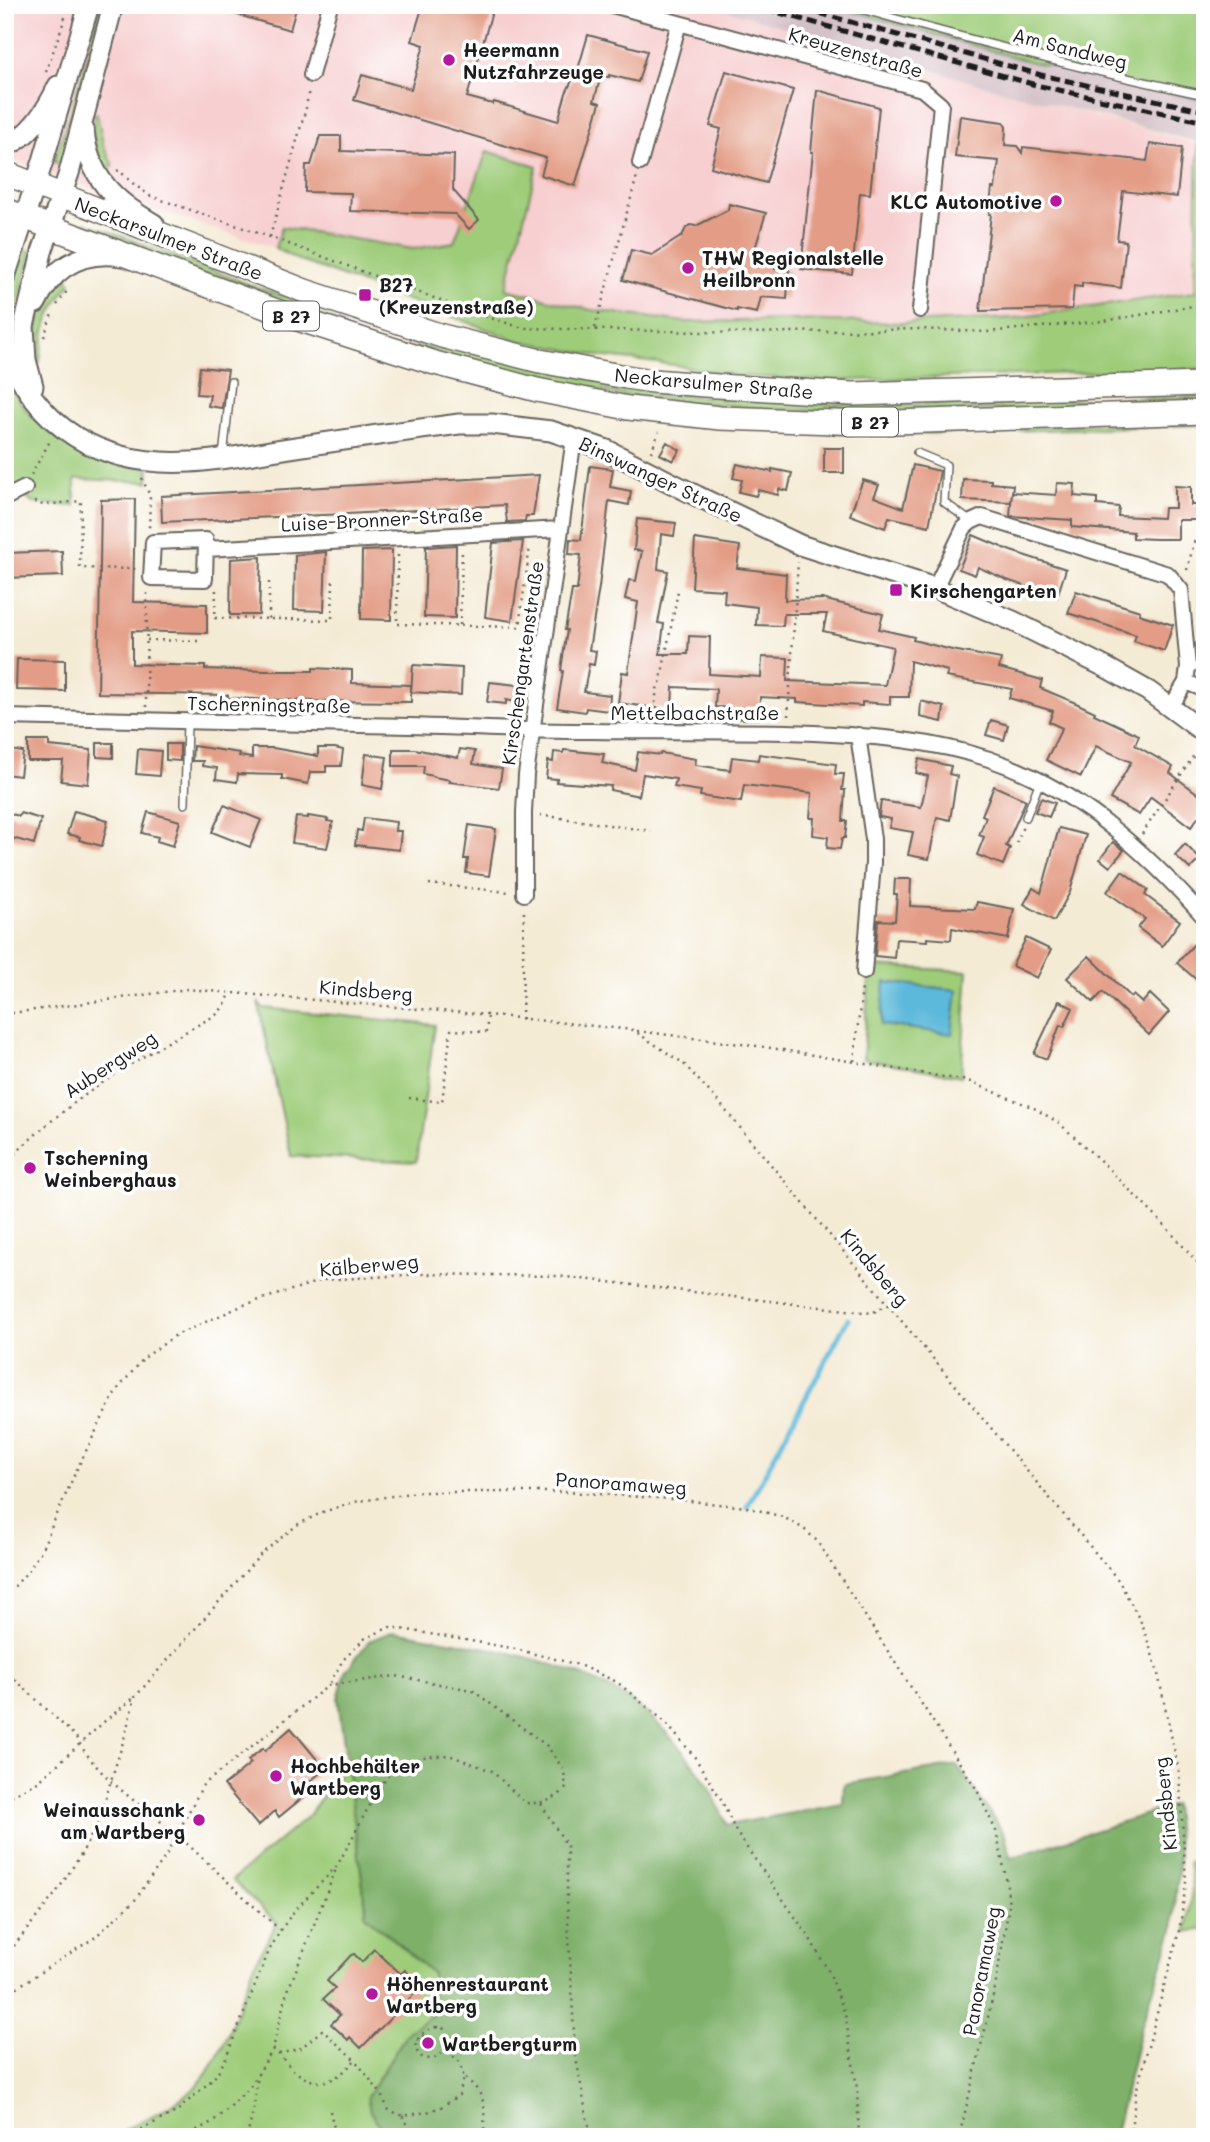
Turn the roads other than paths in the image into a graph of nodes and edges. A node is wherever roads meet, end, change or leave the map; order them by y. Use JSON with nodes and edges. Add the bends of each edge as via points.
{"nodes":[{"id":1,"x":89,"y":5,"type":"edge"},
{"id":2,"x":113,"y":5,"type":"edge"},
{"id":3,"x":330,"y":5,"type":"edge"},
{"id":4,"x":612,"y":5,"type":"edge"},
{"id":5,"x":848,"y":5,"type":"edge"},
{"id":6,"x":679,"y":23,"type":"junction"},
{"id":7,"x":80,"y":37,"type":"junction"},
{"id":8,"x":311,"y":75,"type":"road end"},
{"id":9,"x":1205,"y":95,"type":"edge"},
{"id":10,"x":85,"y":114,"type":"junction"},
{"id":11,"x":5,"y":146,"type":"edge"},
{"id":12,"x":640,"y":163,"type":"road end"},
{"id":13,"x":5,"y":173,"type":"edge"},
{"id":14,"x":35,"y":185,"type":"junction"},
{"id":15,"x":62,"y":196,"type":"junction"},
{"id":16,"x":14,"y":213,"type":"edge"},
{"id":17,"x":51,"y":227,"type":"junction"},
{"id":18,"x":192,"y":245,"type":"junction"},
{"id":19,"x":138,"y":258,"type":"junction"},
{"id":20,"x":5,"y":277,"type":"edge"},
{"id":21,"x":920,"y":310,"type":"dead end"},
{"id":22,"x":24,"y":326,"type":"junction"},
{"id":23,"x":5,"y":343,"type":"edge"},
{"id":24,"x":231,"y":382,"type":"dead end"},
{"id":25,"x":1205,"y":384,"type":"edge"},
{"id":26,"x":43,"y":410,"type":"junction"},
{"id":27,"x":1205,"y":412,"type":"edge"},
{"id":28,"x":574,"y":438,"type":"junction"},
{"id":29,"x":917,"y":453,"type":"dead end"},
{"id":30,"x":223,"y":458,"type":"junction"},
{"id":31,"x":25,"y":488,"type":"road end"},
{"id":32,"x":5,"y":498,"type":"edge"},
{"id":33,"x":971,"y":522,"type":"junction"},
{"id":34,"x":560,"y":529,"type":"junction"},
{"id":35,"x":206,"y":549,"type":"junction"},
{"id":36,"x":935,"y":588,"type":"junction"},
{"id":37,"x":1205,"y":667,"type":"edge"},
{"id":38,"x":1187,"y":674,"type":"junction"},
{"id":39,"x":1205,"y":690,"type":"edge"},
{"id":40,"x":1171,"y":707,"type":"junction"},
{"id":41,"x":5,"y":718,"type":"edge"},
{"id":42,"x":187,"y":721,"type":"junction"},
{"id":43,"x":532,"y":729,"type":"junction"},
{"id":44,"x":858,"y":735,"type":"junction"},
{"id":45,"x":1201,"y":741,"type":"edge"},
{"id":46,"x":1040,"y":781,"type":"junction"},
{"id":47,"x":185,"y":804,"type":"dead end"},
{"id":48,"x":1027,"y":817,"type":"road end"},
{"id":49,"x":524,"y":894,"type":"road end"},
{"id":50,"x":1205,"y":918,"type":"edge"},
{"id":51,"x":864,"y":972,"type":"road end"}],
"edges":[{"from":1,"to":7,"type":"main road"},
{"from":2,"to":10,"type":"main road","name":"Binswanger Straße"},
{"from":3,"to":8,"type":"street"},
{"from":4,"to":6,"type":"street","name":"Kreuzenstraße"},
{"from":5,"to":9,"type":"lane","name":"Am Sandweg","via":[[954,36]]},
{"from":6,"to":12,"type":"street"},
{"from":6,"to":21,"type":"street","name":"Kreuzenstraße","via":[[922,89],[941,105]]},
{"from":7,"to":11,"type":"main road","via":[[52,99],[29,130]]},
{"from":7,"to":14,"type":"main road"},
{"from":10,"to":15,"type":"main road","name":"Binswanger Straße"},
{"from":10,"to":18,"type":"main road","via":[[86,145],[100,179],[114,198]]},
{"from":13,"to":14,"type":"main road","name":"Neckarsulmer Straße","number":"B 27"},
{"from":14,"to":15,"type":"main road","name":"Neckarsulmer Straße","number":"B 27"},
{"from":14,"to":16,"type":"main road"},
{"from":15,"to":17,"type":"main road","name":"Binswanger Straße"},
{"from":15,"to":18,"type":"main road","name":"Neckarsulmer Straße","number":"B 27"},
{"from":16,"to":17,"type":"main road","name":"Neckarsulmer Straße","number":"B 27"},
{"from":16,"to":20,"type":"main road"},
{"from":17,"to":19,"type":"main road","name":"Neckarsulmer Straße","number":"B 27"},
{"from":17,"to":22,"type":"main road","name":"Binswanger Straße"},
{"from":18,"to":25,"type":"main road","name":"Neckarsulmer Straße","number":"B 27","via":[[305,292],[442,336],[540,361],[653,381],[852,394]]},
{"from":19,"to":22,"type":"main road","via":[[95,256],[64,265],[38,297]]},
{"from":19,"to":27,"type":"main road","name":"Neckarsulmer Straße","number":"B 27","via":[[295,318],[435,363],[628,408],[720,418],[864,423]]},
{"from":22,"to":26,"type":"main road","name":"Binswanger Straße","via":[[26,360]]},
{"from":23,"to":26,"type":"main road","name":"Binswanger Straße","via":[[22,382]]},
{"from":24,"to":30,"type":"lane"},
{"from":26,"to":30,"type":"main road","name":"Binswanger Straße","via":[[86,444],[122,456],[172,462]]},
{"from":28,"to":30,"type":"main road","name":"Binswanger Straße","via":[[523,427],[459,424]]},
{"from":28,"to":34,"type":"street","name":"Kirschengartenstraße"},
{"from":28,"to":36,"type":"main road","name":"Binswanger Straße","via":[[800,545]]},
{"from":29,"to":33,"type":"lane","via":[[946,465],[944,502]]},
{"from":31,"to":32,"type":"street"},
{"from":33,"to":36,"type":"street"},
{"from":33,"to":38,"type":"street","via":[[982,517],[1168,574],[1181,590]]},
{"from":34,"to":35,"type":"street","name":"Luise-Bronner-Straße"},
{"from":34,"to":43,"type":"street","name":"Kirschengartenstraße"},
{"from":35,"to":35,"type":"street","name":"Luise-Bronner-Straße","via":[[205,579],[152,578],[153,542],[206,540]]},
{"from":36,"to":40,"type":"main road","name":"Binswanger Straße","via":[[1058,643]]},
{"from":37,"to":38,"type":"lane"},
{"from":38,"to":39,"type":"street"},
{"from":38,"to":40,"type":"street"},
{"from":40,"to":45,"type":"main road","name":"Binswanger Straße"},
{"from":41,"to":42,"type":"street","name":"Tscherningstraße"},
{"from":42,"to":43,"type":"street","name":"Tscherningstraße"},
{"from":42,"to":47,"type":"lane"},
{"from":43,"to":44,"type":"street","name":"Mettelbachstraße"},
{"from":43,"to":49,"type":"street","name":"Kirschengartenstraße","via":[[524,812]]},
{"from":44,"to":46,"type":"street","name":"Mettelbachstraße","via":[[949,748]]},
{"from":44,"to":51,"type":"street","via":[[873,839]]},
{"from":46,"to":48,"type":"lane"},
{"from":46,"to":50,"type":"street","name":"Mettelbachstraße","via":[[1082,805],[1135,846]]}]}
